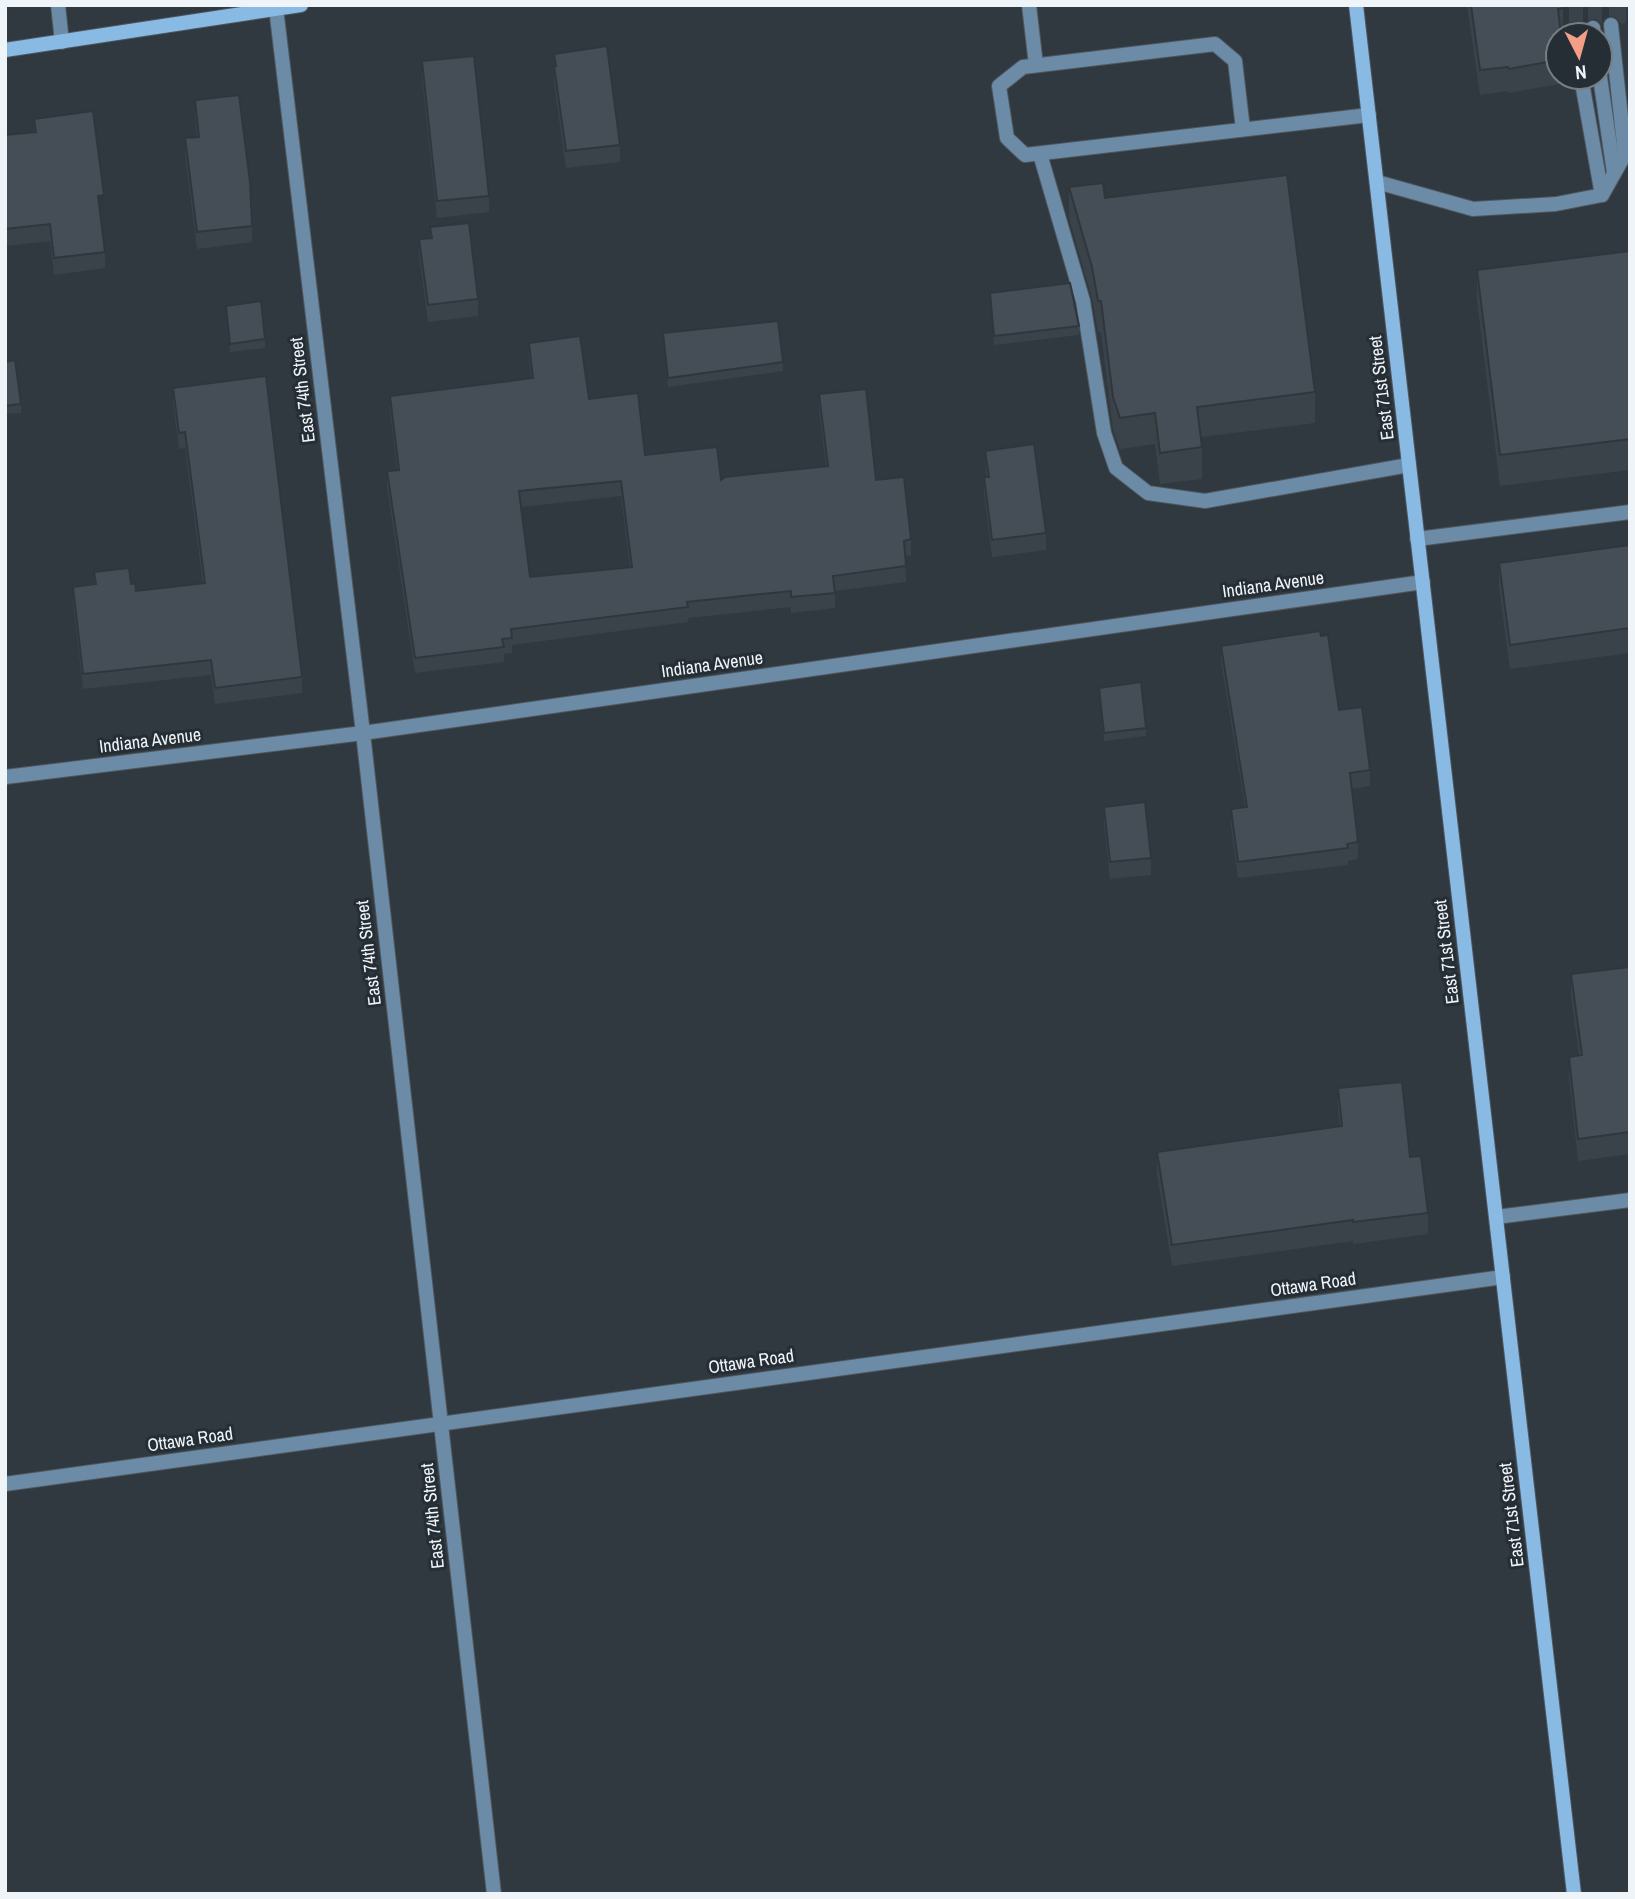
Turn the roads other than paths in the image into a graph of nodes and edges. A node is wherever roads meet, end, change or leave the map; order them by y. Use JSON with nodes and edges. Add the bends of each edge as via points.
{"nodes":[{"id":1,"x":58,"y":5,"type":"edge"},
{"id":2,"x":301,"y":5,"type":"edge"},
{"id":3,"x":1029,"y":5,"type":"edge"},
{"id":4,"x":1356,"y":5,"type":"edge"},
{"id":5,"x":276,"y":9,"type":"junction"},
{"id":6,"x":62,"y":41,"type":"junction"},
{"id":7,"x":1614,"y":48,"type":"edge"},
{"id":8,"x":5,"y":50,"type":"edge"},
{"id":9,"x":1036,"y":65,"type":"junction"},
{"id":10,"x":1583,"y":91,"type":"edge"},
{"id":11,"x":1602,"y":91,"type":"edge"},
{"id":12,"x":1369,"y":115,"type":"junction"},
{"id":13,"x":1243,"y":129,"type":"junction"},
{"id":14,"x":1628,"y":153,"type":"edge"},
{"id":15,"x":1041,"y":154,"type":"junction"},
{"id":16,"x":1614,"y":173,"type":"junction"},
{"id":17,"x":1377,"y":182,"type":"junction"},
{"id":18,"x":1602,"y":195,"type":"junction"},
{"id":19,"x":1409,"y":465,"type":"junction"},
{"id":20,"x":1630,"y":512,"type":"edge"},
{"id":21,"x":1418,"y":539,"type":"junction"},
{"id":22,"x":1423,"y":582,"type":"junction"},
{"id":23,"x":363,"y":733,"type":"junction"},
{"id":24,"x":5,"y":777,"type":"edge"},
{"id":25,"x":1630,"y":1199,"type":"edge"},
{"id":26,"x":1496,"y":1217,"type":"junction"},
{"id":27,"x":1503,"y":1278,"type":"junction"},
{"id":28,"x":441,"y":1423,"type":"junction"},
{"id":29,"x":5,"y":1484,"type":"edge"},
{"id":30,"x":494,"y":1894,"type":"edge"},
{"id":31,"x":1574,"y":1894,"type":"edge"}],
"edges":[{"from":1,"to":6,"type":"street"},
{"from":2,"to":5,"type":"main road"},
{"from":3,"to":9,"type":"street"},
{"from":4,"to":12,"type":"main road","name":"East 71st Street"},
{"from":5,"to":6,"type":"main road"},
{"from":5,"to":23,"type":"street","name":"East 74th Street"},
{"from":6,"to":8,"type":"main road"},
{"from":7,"to":14,"type":"street"},
{"from":9,"to":13,"type":"street","via":[[1215,44],[1236,61]]},
{"from":9,"to":15,"type":"street","via":[[1024,67],[999,86],[1007,138],[1025,155]]},
{"from":10,"to":18,"type":"street"},
{"from":11,"to":16,"type":"street"},
{"from":12,"to":13,"type":"street"},
{"from":12,"to":17,"type":"main road","name":"East 71st Street"},
{"from":13,"to":15,"type":"street"},
{"from":14,"to":16,"type":"street"},
{"from":15,"to":19,"type":"street","via":[[1083,301],[1104,433],[1116,468],[1148,493],[1205,501]]},
{"from":16,"to":18,"type":"street"},
{"from":17,"to":18,"type":"street","via":[[1473,209],[1556,204]]},
{"from":17,"to":19,"type":"main road","name":"East 71st Street"},
{"from":19,"to":21,"type":"main road","name":"East 71st Street"},
{"from":20,"to":21,"type":"street"},
{"from":21,"to":22,"type":"main road","name":"East 71st Street"},
{"from":22,"to":23,"type":"street","name":"Indiana Avenue"},
{"from":22,"to":26,"type":"main road","name":"East 71st Street"},
{"from":23,"to":24,"type":"street","name":"Indiana Avenue"},
{"from":23,"to":28,"type":"street","name":"East 74th Street"},
{"from":25,"to":26,"type":"street"},
{"from":26,"to":27,"type":"main road","name":"East 71st Street"},
{"from":27,"to":28,"type":"street","name":"Ottawa Road"},
{"from":27,"to":31,"type":"main road","name":"East 71st Street"},
{"from":28,"to":29,"type":"street","name":"Ottawa Road"},
{"from":28,"to":30,"type":"street","name":"East 74th Street"}]}
